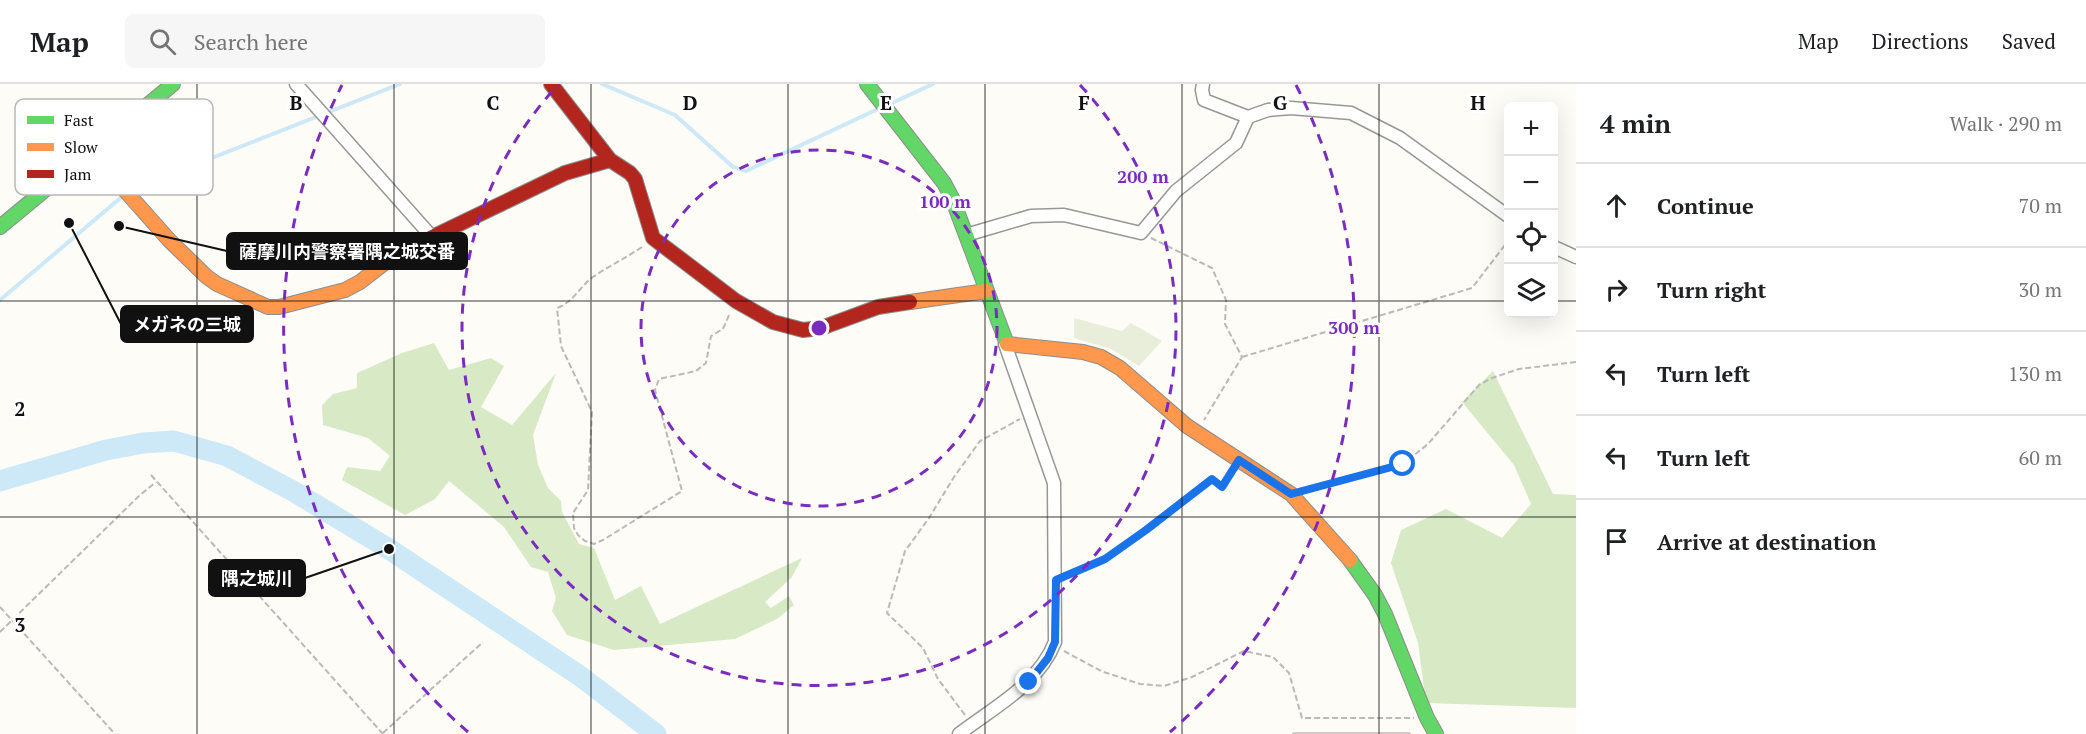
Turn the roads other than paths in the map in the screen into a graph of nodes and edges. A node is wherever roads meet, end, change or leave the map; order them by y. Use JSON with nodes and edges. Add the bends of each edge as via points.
{"nodes":[{"id":1,"x":173,"y":84,"type":"edge"},
{"id":2,"x":296,"y":84,"type":"edge"},
{"id":3,"x":551,"y":84,"type":"edge"},
{"id":4,"x":867,"y":84,"type":"edge"},
{"id":5,"x":1203,"y":84,"type":"edge"},
{"id":6,"x":154,"y":99,"type":"edge"},
{"id":7,"x":1248,"y":117,"type":"junction"},
{"id":8,"x":610,"y":160,"type":"junction"},
{"id":9,"x":38,"y":195,"type":"edge"},
{"id":10,"x":131,"y":195,"type":"edge"},
{"id":11,"x":1504,"y":212,"type":"edge"},
{"id":12,"x":0,"y":227,"type":"edge"},
{"id":13,"x":966,"y":235,"type":"junction"},
{"id":14,"x":432,"y":237,"type":"junction"},
{"id":15,"x":1558,"y":249,"type":"edge"},
{"id":16,"x":1576,"y":257,"type":"edge"},
{"id":17,"x":986,"y":291,"type":"junction"},
{"id":18,"x":1005,"y":344,"type":"junction"},
{"id":19,"x":959,"y":734,"type":"edge"},
{"id":20,"x":1436,"y":734,"type":"edge"}],
"edges":[{"from":1,"to":6,"type":"street"},
{"from":2,"to":14,"type":"street"},
{"from":3,"to":8,"type":"street"},
{"from":4,"to":13,"type":"street","via":[[944,183]]},
{"from":5,"to":7,"type":"street","via":[[1204,100]]},
{"from":7,"to":11,"type":"street","via":[[1291,108],[1351,113],[1400,138]]},
{"from":7,"to":13,"type":"street","via":[[1236,143],[1176,191],[1141,233],[1064,215],[1031,216]]},
{"from":8,"to":14,"type":"street","via":[[565,173]]},
{"from":8,"to":17,"type":"street","via":[[634,179],[653,238],[736,301],[787,327],[821,328],[878,307]]},
{"from":9,"to":12,"type":"street"},
{"from":10,"to":14,"type":"street","via":[[207,277],[268,308],[345,290],[395,255]]},
{"from":13,"to":17,"type":"street"},
{"from":15,"to":16,"type":"street"},
{"from":17,"to":18,"type":"street"},
{"from":18,"to":19,"type":"street","via":[[1054,483],[1053,646],[1029,682]]},
{"from":18,"to":20,"type":"street","via":[[1101,357],[1120,368],[1196,432],[1291,494],[1348,557],[1375,595]]}]}
